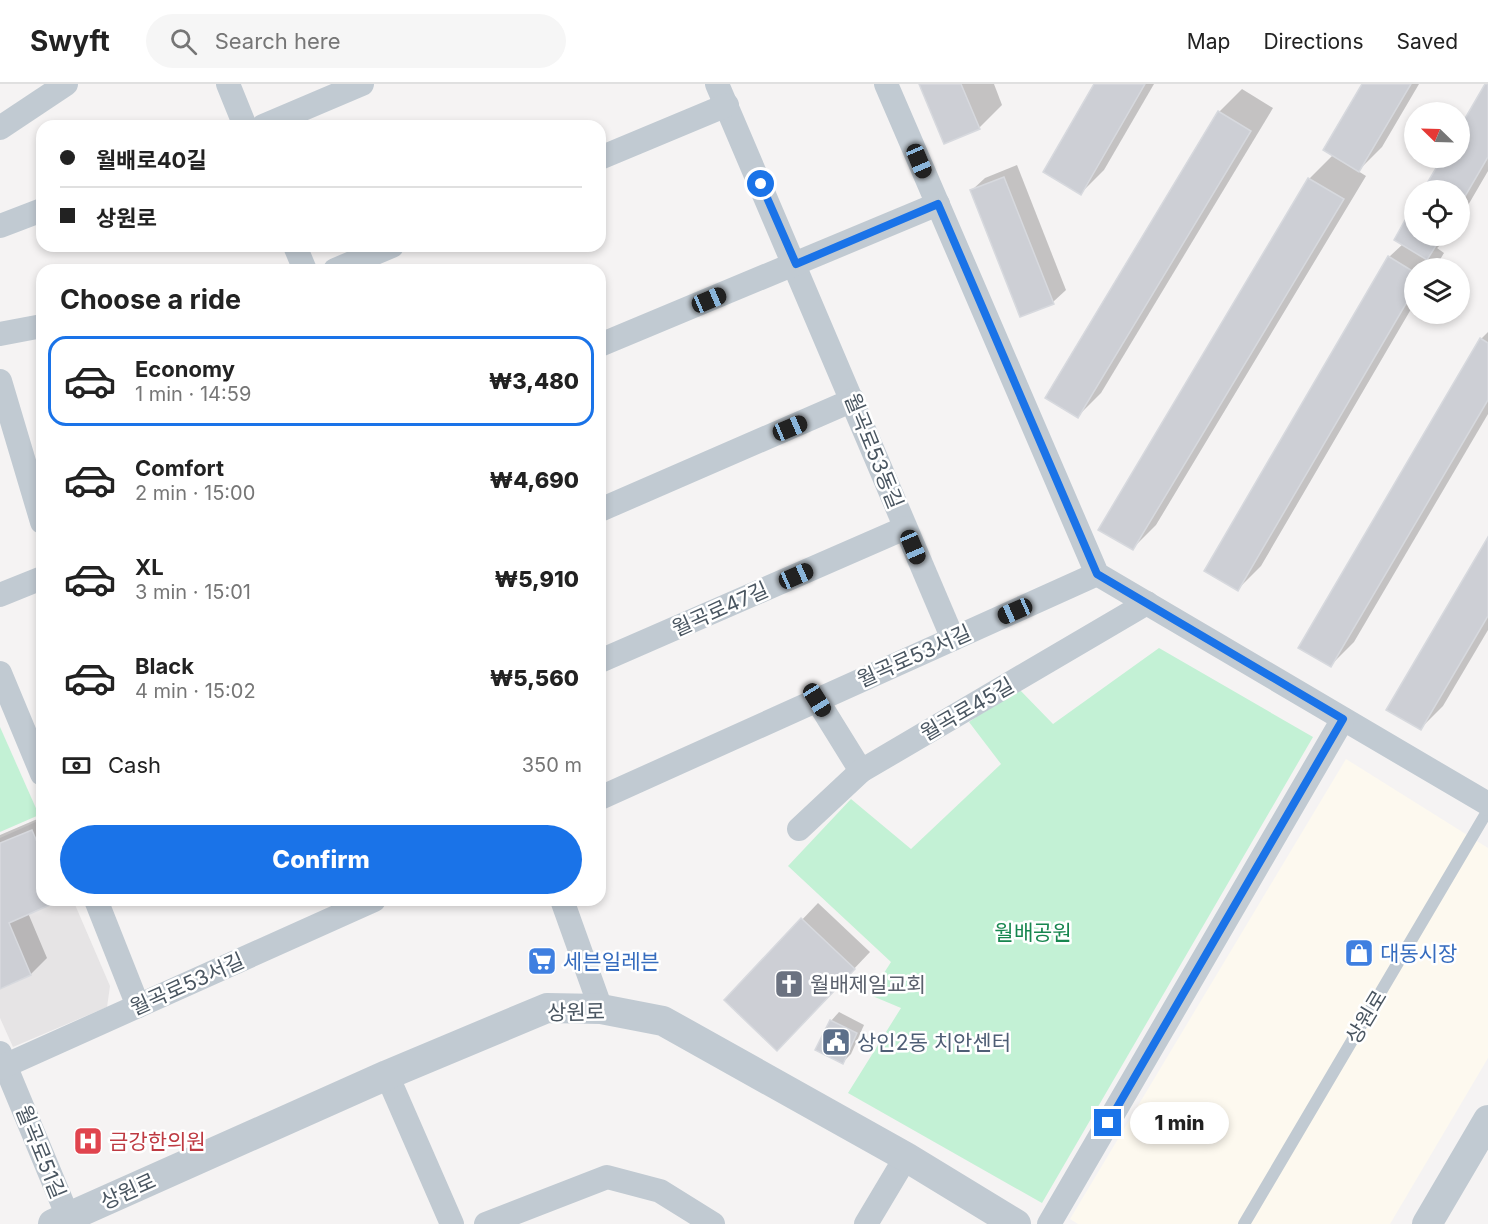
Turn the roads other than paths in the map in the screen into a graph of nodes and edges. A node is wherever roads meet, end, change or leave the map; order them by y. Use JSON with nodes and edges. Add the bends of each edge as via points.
{"nodes":[{"id":1,"x":66,"y":84,"type":"edge"},
{"id":2,"x":228,"y":84,"type":"edge"},
{"id":3,"x":362,"y":84,"type":"edge"},
{"id":4,"x":886,"y":84,"type":"edge"},
{"id":5,"x":722,"y":95,"type":"edge"},
{"id":6,"x":243,"y":120,"type":"edge"},
{"id":7,"x":277,"y":120,"type":"edge"},
{"id":8,"x":0,"y":128,"type":"edge"},
{"id":9,"x":606,"y":155,"type":"edge"},
{"id":10,"x":938,"y":204,"type":"junction"},
{"id":11,"x":36,"y":212,"type":"edge"},
{"id":12,"x":0,"y":226,"type":"edge"},
{"id":13,"x":378,"y":252,"type":"edge"},
{"id":14,"x":349,"y":264,"type":"edge"},
{"id":15,"x":796,"y":264,"type":"junction"},
{"id":16,"x":36,"y":327,"type":"edge"},
{"id":17,"x":0,"y":334,"type":"edge"},
{"id":18,"x":606,"y":343,"type":"edge"},
{"id":19,"x":0,"y":381,"type":"edge"},
{"id":20,"x":853,"y":400,"type":"junction"},
{"id":21,"x":36,"y":502,"type":"edge"},
{"id":22,"x":606,"y":507,"type":"edge"},
{"id":23,"x":905,"y":528,"type":"junction"},
{"id":24,"x":1097,"y":574,"type":"junction"},
{"id":25,"x":36,"y":580,"type":"edge"},
{"id":26,"x":0,"y":595,"type":"edge"},
{"id":27,"x":1147,"y":603,"type":"junction"},
{"id":28,"x":953,"y":639,"type":"junction"},
{"id":29,"x":606,"y":658,"type":"edge"},
{"id":30,"x":0,"y":673,"type":"edge"},
{"id":31,"x":817,"y":700,"type":"junction"},
{"id":32,"x":1343,"y":719,"type":"junction"},
{"id":33,"x":36,"y":753,"type":"edge"},
{"id":34,"x":861,"y":771,"type":"junction"},
{"id":35,"x":606,"y":795,"type":"edge"},
{"id":36,"x":1488,"y":804,"type":"edge"},
{"id":37,"x":1488,"y":810,"type":"edge"},
{"id":38,"x":799,"y":829,"type":"dead end"},
{"id":39,"x":98,"y":906,"type":"edge"},
{"id":40,"x":361,"y":906,"type":"edge"},
{"id":41,"x":564,"y":906,"type":"edge"},
{"id":42,"x":138,"y":1006,"type":"junction"},
{"id":43,"x":601,"y":1009,"type":"junction"},
{"id":44,"x":2,"y":1063,"type":"edge"},
{"id":45,"x":387,"y":1076,"type":"junction"},
{"id":46,"x":1488,"y":1120,"type":"edge"},
{"id":47,"x":906,"y":1157,"type":"junction"},
{"id":48,"x":64,"y":1222,"type":"edge"},
{"id":49,"x":452,"y":1224,"type":"edge"},
{"id":50,"x":486,"y":1224,"type":"edge"},
{"id":51,"x":713,"y":1224,"type":"edge"},
{"id":52,"x":866,"y":1224,"type":"edge"},
{"id":53,"x":1016,"y":1224,"type":"edge"},
{"id":54,"x":1049,"y":1224,"type":"edge"},
{"id":55,"x":1244,"y":1224,"type":"edge"},
{"id":56,"x":1427,"y":1224,"type":"edge"}],
"edges":[{"from":1,"to":8,"type":"street"},
{"from":2,"to":6,"type":"street"},
{"from":3,"to":7,"type":"street"},
{"from":4,"to":10,"type":"street"},
{"from":5,"to":9,"type":"street"},
{"from":5,"to":15,"type":"street","name":"월곡로53동길"},
{"from":10,"to":15,"type":"street"},
{"from":10,"to":24,"type":"street"},
{"from":11,"to":12,"type":"street"},
{"from":13,"to":14,"type":"street"},
{"from":15,"to":18,"type":"street"},
{"from":15,"to":20,"type":"street","name":"월곡로53동길"},
{"from":16,"to":17,"type":"street"},
{"from":19,"to":21,"type":"street"},
{"from":20,"to":22,"type":"street"},
{"from":20,"to":23,"type":"street","name":"월곡로53동길"},
{"from":23,"to":28,"type":"street","name":"월곡로53동길"},
{"from":23,"to":29,"type":"street","name":"월곡로47길"},
{"from":24,"to":27,"type":"street"},
{"from":24,"to":28,"type":"street","name":"월곡로53서길"},
{"from":25,"to":26,"type":"street"},
{"from":27,"to":32,"type":"street"},
{"from":27,"to":34,"type":"street","name":"월곡로45길"},
{"from":28,"to":31,"type":"street","name":"월곡로53서길"},
{"from":30,"to":33,"type":"street"},
{"from":31,"to":34,"type":"street"},
{"from":31,"to":35,"type":"street","name":"월곡로53서길"},
{"from":32,"to":36,"type":"street"},
{"from":32,"to":54,"type":"street"},
{"from":34,"to":38,"type":"street","name":"월곡로45길"},
{"from":37,"to":55,"type":"lane","name":"상원로"},
{"from":39,"to":42,"type":"street"},
{"from":40,"to":42,"type":"street","name":"월곡로53서길"},
{"from":41,"to":43,"type":"street"},
{"from":42,"to":44,"type":"street","name":"월곡로53서길"},
{"from":43,"to":45,"type":"street","name":"상원로","via":[[547,1008]]},
{"from":43,"to":47,"type":"street","name":"상원로","via":[[663,1021]]},
{"from":44,"to":48,"type":"street","name":"월곡로51길"},
{"from":45,"to":48,"type":"street","name":"상원로"},
{"from":45,"to":49,"type":"street"},
{"from":46,"to":56,"type":"street"},
{"from":47,"to":52,"type":"street"},
{"from":47,"to":53,"type":"street","name":"상원로"},
{"from":50,"to":51,"type":"street","via":[[607,1177],[660,1191]]}]}
